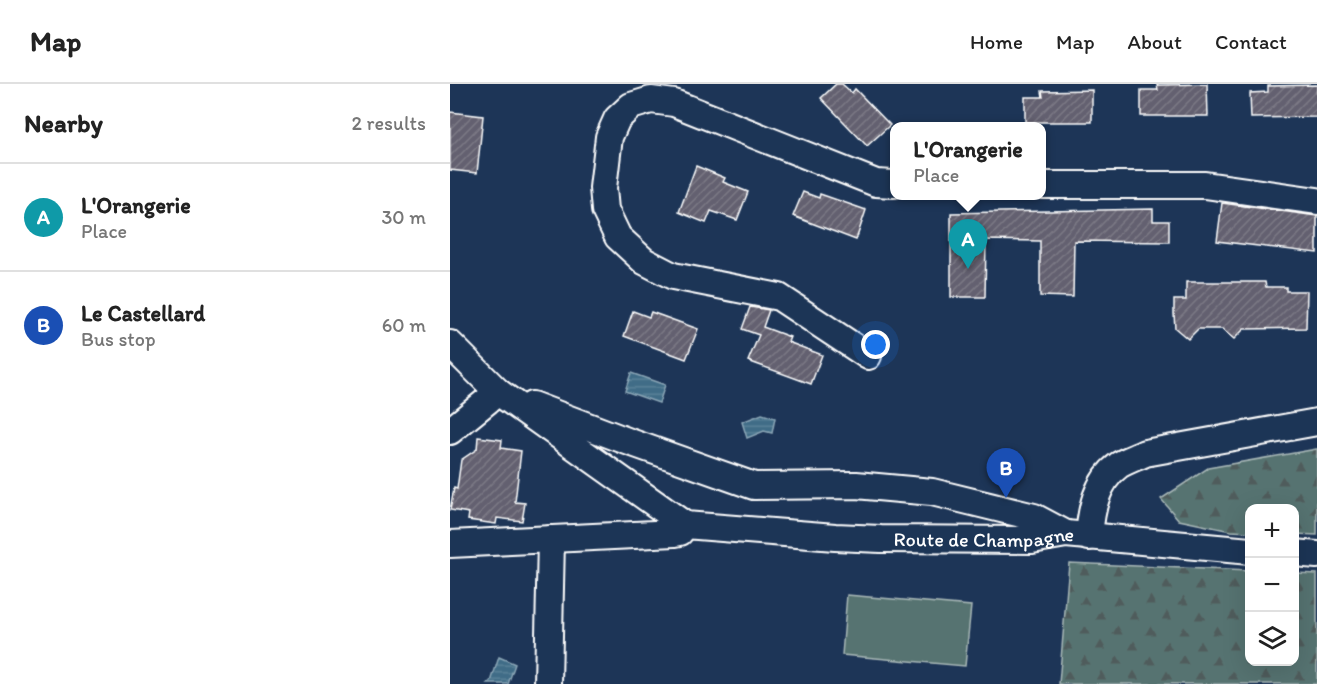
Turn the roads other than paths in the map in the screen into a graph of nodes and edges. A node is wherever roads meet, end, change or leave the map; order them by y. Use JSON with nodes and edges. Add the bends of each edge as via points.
{"nodes":[{"id":1,"x":890,"y":184,"type":"edge"},
{"id":2,"x":1046,"y":185,"type":"edge"},
{"id":3,"x":1317,"y":201,"type":"edge"},
{"id":4,"x":450,"y":344,"type":"edge"},
{"id":5,"x":868,"y":356,"type":"dead end"},
{"id":6,"x":498,"y":392,"type":"junction"},
{"id":7,"x":1317,"y":422,"type":"edge"},
{"id":8,"x":450,"y":431,"type":"edge"},
{"id":9,"x":685,"y":525,"type":"junction"},
{"id":10,"x":1077,"y":535,"type":"junction"},
{"id":11,"x":551,"y":539,"type":"junction"},
{"id":12,"x":450,"y":544,"type":"edge"},
{"id":13,"x":1245,"y":551,"type":"edge"},
{"id":14,"x":1299,"y":554,"type":"edge"},
{"id":15,"x":1317,"y":555,"type":"edge"},
{"id":16,"x":549,"y":684,"type":"edge"}],
"edges":[{"from":1,"to":5,"type":"street","via":[[876,183],[674,103],[651,100],[631,106],[617,119],[609,137],[604,210],[618,237],[644,261],[673,276],[780,297]]},
{"from":2,"to":3,"type":"street","via":[[1205,185]]},
{"from":4,"to":6,"type":"street","name":"Route de Champagne"},
{"from":6,"to":8,"type":"street"},
{"from":6,"to":9,"type":"street","name":"Route de Champagne"},
{"from":6,"to":10,"type":"street","name":"Route de Champagne","via":[[754,486],[856,485],[932,492],[1034,517]]},
{"from":7,"to":10,"type":"street","via":[[1145,453],[1119,465],[1104,482]]},
{"from":9,"to":10,"type":"street","name":"Route de Champagne","via":[[881,539],[1032,540]]},
{"from":9,"to":11,"type":"street","via":[[680,532]]},
{"from":10,"to":13,"type":"street"},
{"from":11,"to":12,"type":"street"},
{"from":11,"to":16,"type":"street"},
{"from":14,"to":15,"type":"street"}]}
